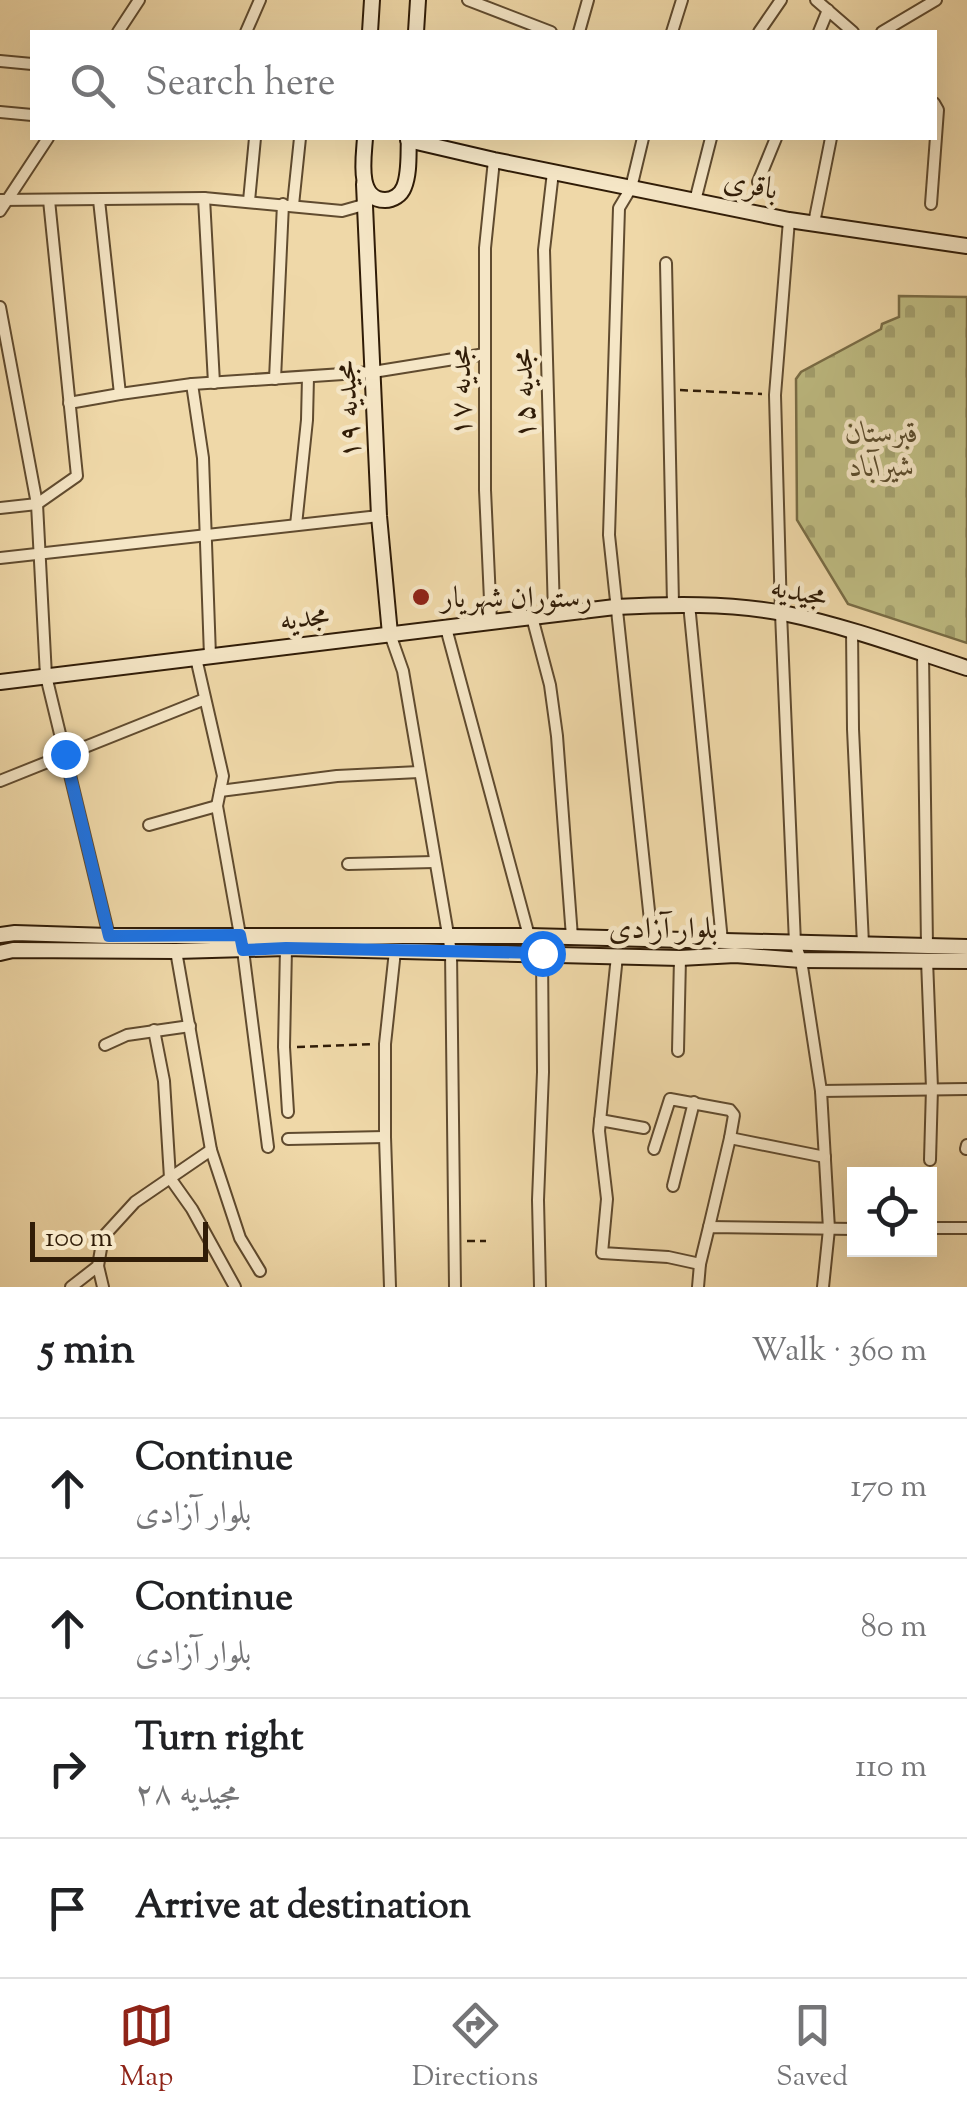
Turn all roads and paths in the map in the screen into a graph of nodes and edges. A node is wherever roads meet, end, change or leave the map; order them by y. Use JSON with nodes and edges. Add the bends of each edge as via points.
{"nodes":[{"id":1,"x":139,"y":0,"type":"edge"},
{"id":2,"x":260,"y":0,"type":"edge"},
{"id":3,"x":372,"y":0,"type":"edge"},
{"id":4,"x":418,"y":0,"type":"edge"},
{"id":5,"x":468,"y":0,"type":"edge"},
{"id":6,"x":588,"y":0,"type":"edge"},
{"id":7,"x":682,"y":0,"type":"edge"},
{"id":8,"x":780,"y":0,"type":"edge"},
{"id":9,"x":816,"y":0,"type":"edge"},
{"id":10,"x":936,"y":0,"type":"edge"},
{"id":11,"x":924,"y":3,"type":"edge"},
{"id":12,"x":495,"y":5,"type":"edge"},
{"id":13,"x":828,"y":10,"type":"junction"},
{"id":14,"x":900,"y":28,"type":"edge"},
{"id":15,"x":119,"y":30,"type":"edge"},
{"id":16,"x":247,"y":30,"type":"edge"},
{"id":17,"x":370,"y":30,"type":"edge"},
{"id":18,"x":416,"y":30,"type":"edge"},
{"id":19,"x":546,"y":30,"type":"edge"},
{"id":20,"x":580,"y":30,"type":"edge"},
{"id":21,"x":673,"y":30,"type":"edge"},
{"id":22,"x":760,"y":30,"type":"edge"},
{"id":23,"x":820,"y":30,"type":"edge"},
{"id":24,"x":851,"y":30,"type":"edge"},
{"id":25,"x":0,"y":61,"type":"edge"},
{"id":26,"x":30,"y":64,"type":"edge"},
{"id":27,"x":0,"y":112,"type":"edge"},
{"id":28,"x":30,"y":115,"type":"edge"},
{"id":29,"x":47,"y":140,"type":"edge"},
{"id":30,"x":255,"y":140,"type":"edge"},
{"id":31,"x":300,"y":140,"type":"edge"},
{"id":32,"x":365,"y":140,"type":"edge"},
{"id":33,"x":408,"y":140,"type":"edge"},
{"id":34,"x":412,"y":140,"type":"edge"},
{"id":35,"x":643,"y":140,"type":"edge"},
{"id":36,"x":710,"y":140,"type":"edge"},
{"id":37,"x":775,"y":140,"type":"edge"},
{"id":38,"x":831,"y":140,"type":"edge"},
{"id":39,"x":936,"y":140,"type":"edge"},
{"id":40,"x":494,"y":160,"type":"junction"},
{"id":41,"x":554,"y":172,"type":"junction"},
{"id":42,"x":758,"y":182,"type":"dead end"},
{"id":43,"x":364,"y":184,"type":"junction"},
{"id":44,"x":631,"y":188,"type":"junction"},
{"id":45,"x":204,"y":198,"type":"junction"},
{"id":46,"x":48,"y":200,"type":"junction"},
{"id":47,"x":98,"y":200,"type":"junction"},
{"id":48,"x":381,"y":200,"type":"junction"},
{"id":49,"x":695,"y":201,"type":"junction"},
{"id":50,"x":249,"y":202,"type":"junction"},
{"id":51,"x":2,"y":204,"type":"edge"},
{"id":52,"x":365,"y":204,"type":"junction"},
{"id":53,"x":931,"y":204,"type":"dead end"},
{"id":54,"x":288,"y":205,"type":"junction"},
{"id":55,"x":789,"y":220,"type":"junction"},
{"id":56,"x":814,"y":223,"type":"junction"},
{"id":57,"x":967,"y":246,"type":"edge"},
{"id":58,"x":666,"y":263,"type":"dead end"},
{"id":59,"x":0,"y":307,"type":"edge"},
{"id":60,"x":485,"y":354,"type":"junction"},
{"id":61,"x":373,"y":372,"type":"junction"},
{"id":62,"x":308,"y":377,"type":"junction"},
{"id":63,"x":275,"y":379,"type":"junction"},
{"id":64,"x":192,"y":384,"type":"junction"},
{"id":65,"x":214,"y":384,"type":"junction"},
{"id":66,"x":668,"y":390,"type":"junction"},
{"id":67,"x":120,"y":394,"type":"junction"},
{"id":68,"x":775,"y":395,"type":"junction"},
{"id":69,"x":70,"y":403,"type":"junction"},
{"id":70,"x":38,"y":504,"type":"junction"},
{"id":71,"x":0,"y":508,"type":"edge"},
{"id":72,"x":379,"y":516,"type":"junction"},
{"id":73,"x":296,"y":526,"type":"junction"},
{"id":74,"x":206,"y":536,"type":"junction"},
{"id":75,"x":38,"y":553,"type":"junction"},
{"id":76,"x":0,"y":558,"type":"edge"},
{"id":77,"x":673,"y":604,"type":"junction"},
{"id":78,"x":689,"y":604,"type":"junction"},
{"id":79,"x":615,"y":606,"type":"junction"},
{"id":80,"x":781,"y":613,"type":"junction"},
{"id":81,"x":554,"y":614,"type":"junction"},
{"id":82,"x":532,"y":617,"type":"junction"},
{"id":83,"x":491,"y":622,"type":"junction"},
{"id":84,"x":446,"y":628,"type":"junction"},
{"id":85,"x":852,"y":630,"type":"junction"},
{"id":86,"x":390,"y":634,"type":"junction"},
{"id":87,"x":923,"y":654,"type":"junction"},
{"id":88,"x":203,"y":657,"type":"junction"},
{"id":89,"x":967,"y":668,"type":"edge"},
{"id":90,"x":46,"y":676,"type":"junction"},
{"id":91,"x":0,"y":682,"type":"edge"},
{"id":92,"x":206,"y":699,"type":"junction"},
{"id":93,"x":65,"y":754,"type":"junction"},
{"id":94,"x":420,"y":772,"type":"junction"},
{"id":95,"x":0,"y":781,"type":"edge"},
{"id":96,"x":220,"y":791,"type":"junction"},
{"id":97,"x":218,"y":806,"type":"junction"},
{"id":98,"x":150,"y":824,"type":"dead end"},
{"id":99,"x":434,"y":862,"type":"junction"},
{"id":100,"x":348,"y":864,"type":"dead end"},
{"id":101,"x":448,"y":935,"type":"junction"},
{"id":102,"x":0,"y":936,"type":"edge"},
{"id":103,"x":109,"y":936,"type":"junction"},
{"id":104,"x":529,"y":936,"type":"junction"},
{"id":105,"x":572,"y":937,"type":"junction"},
{"id":106,"x":652,"y":939,"type":"junction"},
{"id":107,"x":698,"y":940,"type":"junction"},
{"id":108,"x":722,"y":941,"type":"junction"},
{"id":109,"x":242,"y":942,"type":"junction"},
{"id":110,"x":78,"y":943,"type":"junction"},
{"id":111,"x":395,"y":943,"type":"junction"},
{"id":112,"x":795,"y":943,"type":"junction"},
{"id":113,"x":863,"y":944,"type":"junction"},
{"id":114,"x":967,"y":947,"type":"edge"},
{"id":115,"x":286,"y":948,"type":"junction"},
{"id":116,"x":176,"y":952,"type":"junction"},
{"id":117,"x":451,"y":952,"type":"junction"},
{"id":118,"x":0,"y":953,"type":"edge"},
{"id":119,"x":542,"y":953,"type":"junction"},
{"id":120,"x":927,"y":953,"type":"junction"},
{"id":121,"x":618,"y":956,"type":"junction"},
{"id":122,"x":699,"y":957,"type":"junction"},
{"id":123,"x":680,"y":958,"type":"junction"},
{"id":124,"x":802,"y":960,"type":"junction"},
{"id":125,"x":967,"y":961,"type":"edge"},
{"id":126,"x":190,"y":1026,"type":"junction"},
{"id":127,"x":154,"y":1030,"type":"junction"},
{"id":128,"x":386,"y":1044,"type":"junction"},
{"id":129,"x":104,"y":1045,"type":"dead end"},
{"id":130,"x":284,"y":1047,"type":"junction"},
{"id":131,"x":678,"y":1051,"type":"dead end"},
{"id":132,"x":932,"y":1088,"type":"junction"},
{"id":133,"x":967,"y":1089,"type":"edge"},
{"id":134,"x":821,"y":1091,"type":"junction"},
{"id":135,"x":694,"y":1102,"type":"junction"},
{"id":136,"x":288,"y":1112,"type":"dead end"},
{"id":137,"x":600,"y":1120,"type":"junction"},
{"id":138,"x":644,"y":1128,"type":"dead end"},
{"id":139,"x":385,"y":1137,"type":"junction"},
{"id":140,"x":730,"y":1138,"type":"junction"},
{"id":141,"x":288,"y":1139,"type":"dead end"},
{"id":142,"x":268,"y":1147,"type":"dead end"},
{"id":143,"x":654,"y":1149,"type":"dead end"},
{"id":144,"x":211,"y":1150,"type":"junction"},
{"id":145,"x":825,"y":1156,"type":"junction"},
{"id":146,"x":930,"y":1160,"type":"dead end"},
{"id":147,"x":170,"y":1178,"type":"junction"},
{"id":148,"x":672,"y":1186,"type":"dead end"},
{"id":149,"x":709,"y":1227,"type":"junction"},
{"id":150,"x":847,"y":1228,"type":"edge"},
{"id":151,"x":937,"y":1228,"type":"edge"},
{"id":152,"x":967,"y":1228,"type":"edge"},
{"id":153,"x":829,"y":1229,"type":"junction"},
{"id":154,"x":453,"y":1241,"type":"junction"},
{"id":155,"x":486,"y":1241,"type":"dead end"},
{"id":156,"x":700,"y":1264,"type":"junction"},
{"id":157,"x":98,"y":1266,"type":"junction"},
{"id":158,"x":260,"y":1270,"type":"dead end"},
{"id":159,"x":71,"y":1287,"type":"edge"},
{"id":160,"x":102,"y":1287,"type":"edge"},
{"id":161,"x":234,"y":1287,"type":"edge"},
{"id":162,"x":390,"y":1287,"type":"edge"},
{"id":163,"x":455,"y":1287,"type":"edge"},
{"id":164,"x":540,"y":1287,"type":"edge"},
{"id":165,"x":698,"y":1287,"type":"edge"},
{"id":166,"x":823,"y":1287,"type":"edge"}],
"edges":[{"from":1,"to":15,"type":"street"},
{"from":2,"to":16,"type":"street"},
{"from":3,"to":17,"type":"street"},
{"from":4,"to":18,"type":"street"},
{"from":5,"to":12,"type":"street"},
{"from":6,"to":20,"type":"street"},
{"from":7,"to":21,"type":"street"},
{"from":8,"to":22,"type":"street"},
{"from":9,"to":13,"type":"street"},
{"from":10,"to":11,"type":"street"},
{"from":11,"to":14,"type":"street"},
{"from":12,"to":19,"type":"street"},
{"from":13,"to":23,"type":"street"},
{"from":13,"to":24,"type":"street"},
{"from":25,"to":26,"type":"street"},
{"from":27,"to":28,"type":"street"},
{"from":29,"to":51,"type":"street"},
{"from":30,"to":50,"type":"street"},
{"from":31,"to":54,"type":"street"},
{"from":32,"to":43,"type":"street","name":"مجیدیه ۱۹"},
{"from":33,"to":48,"type":"street","via":[[402,191]]},
{"from":34,"to":40,"type":"street","name":"باقری"},
{"from":35,"to":44,"type":"street"},
{"from":36,"to":49,"type":"street"},
{"from":37,"to":42,"type":"street"},
{"from":38,"to":56,"type":"street"},
{"from":39,"to":53,"type":"street"},
{"from":40,"to":41,"type":"street","name":"باقری"},
{"from":40,"to":60,"type":"street","name":"مجدیه ۱۷"},
{"from":41,"to":44,"type":"street","name":"باقری"},
{"from":41,"to":81,"type":"street","name":"مجدیه ۱۵","via":[[544,250]]},
{"from":43,"to":48,"type":"street"},
{"from":43,"to":52,"type":"street","name":"مجیدیه ۱۹"},
{"from":44,"to":49,"type":"street","name":"باقری"},
{"from":44,"to":79,"type":"street","via":[[619,208],[616,268],[609,535]]},
{"from":45,"to":47,"type":"street"},
{"from":45,"to":50,"type":"street"},
{"from":45,"to":65,"type":"street"},
{"from":46,"to":47,"type":"street"},
{"from":46,"to":51,"type":"street"},
{"from":46,"to":69,"type":"street"},
{"from":47,"to":67,"type":"street"},
{"from":48,"to":52,"type":"street"},
{"from":49,"to":55,"type":"street","name":"باقری"},
{"from":50,"to":54,"type":"street"},
{"from":52,"to":54,"type":"street","via":[[342,211]]},
{"from":52,"to":61,"type":"street","name":"مجیدیه ۱۹"},
{"from":54,"to":63,"type":"street"},
{"from":55,"to":56,"type":"street","name":"باقری"},
{"from":55,"to":68,"type":"street"},
{"from":56,"to":57,"type":"street","name":"باقری"},
{"from":58,"to":66,"type":"street"},
{"from":59,"to":70,"type":"street"},
{"from":60,"to":61,"type":"street"},
{"from":60,"to":83,"type":"street","name":"مجدیه ۱۷"},
{"from":61,"to":62,"type":"street"},
{"from":61,"to":72,"type":"street","name":"مجیدیه ۱۹"},
{"from":62,"to":63,"type":"street"},
{"from":62,"to":73,"type":"street"},
{"from":63,"to":65,"type":"street"},
{"from":64,"to":65,"type":"street"},
{"from":64,"to":67,"type":"street"},
{"from":64,"to":74,"type":"street","via":[[204,458]]},
{"from":66,"to":68,"type":"path"},
{"from":66,"to":77,"type":"street"},
{"from":67,"to":69,"type":"street"},
{"from":68,"to":80,"type":"street"},
{"from":69,"to":70,"type":"street","via":[[77,476]]},
{"from":70,"to":71,"type":"street"},
{"from":70,"to":75,"type":"street"},
{"from":72,"to":73,"type":"street"},
{"from":72,"to":86,"type":"street","name":"مجیدیه ۱۹"},
{"from":73,"to":74,"type":"street"},
{"from":74,"to":75,"type":"street"},
{"from":74,"to":88,"type":"street"},
{"from":75,"to":76,"type":"street"},
{"from":75,"to":90,"type":"street"},
{"from":77,"to":78,"type":"street","name":"مجیدیه"},
{"from":77,"to":79,"type":"street","name":"مجیدیه"},
{"from":78,"to":80,"type":"street","name":"مجیدیه"},
{"from":78,"to":108,"type":"street"},
{"from":79,"to":81,"type":"street","name":"مجدیه"},
{"from":79,"to":106,"type":"street"},
{"from":80,"to":85,"type":"street","name":"مجیدیه"},
{"from":80,"to":112,"type":"street"},
{"from":81,"to":82,"type":"street","name":"مجدیه"},
{"from":82,"to":83,"type":"street","name":"مجدیه"},
{"from":82,"to":105,"type":"street","via":[[557,736]]},
{"from":83,"to":84,"type":"street","name":"مجدیه"},
{"from":84,"to":86,"type":"street","name":"مجدیه"},
{"from":84,"to":104,"type":"street"},
{"from":85,"to":87,"type":"street","name":"مجیدیه"},
{"from":85,"to":113,"type":"street"},
{"from":86,"to":88,"type":"street","name":"مجدیه"},
{"from":86,"to":94,"type":"street"},
{"from":87,"to":89,"type":"street","name":"مجیدیه"},
{"from":87,"to":120,"type":"street"},
{"from":88,"to":90,"type":"street","name":"مجدیه"},
{"from":88,"to":92,"type":"street"},
{"from":90,"to":91,"type":"street","name":"مجدیه"},
{"from":90,"to":93,"type":"street"},
{"from":92,"to":93,"type":"street"},
{"from":92,"to":96,"type":"street"},
{"from":93,"to":95,"type":"street"},
{"from":93,"to":103,"type":"street"},
{"from":94,"to":96,"type":"street"},
{"from":94,"to":99,"type":"street"},
{"from":96,"to":97,"type":"street"},
{"from":97,"to":98,"type":"street"},
{"from":97,"to":109,"type":"street"},
{"from":99,"to":100,"type":"street"},
{"from":99,"to":101,"type":"street"},
{"from":101,"to":104,"type":"street","name":"بلوار آزادی"},
{"from":101,"to":111,"type":"street","name":"بلوار آزادی"},
{"from":101,"to":117,"type":"street"},
{"from":102,"to":110,"type":"street","name":"بلوار آزادی"},
{"from":103,"to":109,"type":"street","name":"بلوار آزادی"},
{"from":103,"to":110,"type":"street","name":"بلوار آزادی"},
{"from":104,"to":105,"type":"street","name":"بلوار آزادی"},
{"from":105,"to":106,"type":"street","name":"بلوار آزادی"},
{"from":106,"to":107,"type":"street","name":"بلوار آزادی"},
{"from":107,"to":108,"type":"street","name":"بلوار آزادی"},
{"from":107,"to":122,"type":"street"},
{"from":108,"to":112,"type":"street","name":"بلوار آزادی"},
{"from":109,"to":111,"type":"street","name":"بلوار آزادی"},
{"from":109,"to":115,"type":"street","name":"بلوار آزادی"},
{"from":109,"to":116,"type":"street","name":"بلوار آزادی"},
{"from":109,"to":142,"type":"street"},
{"from":110,"to":116,"type":"street","name":"بلوار آزادی"},
{"from":110,"to":118,"type":"street","name":"بلوار آزادی"},
{"from":111,"to":115,"type":"street","name":"بلوار آزادی"},
{"from":111,"to":117,"type":"street","name":"بلوار آزادی"},
{"from":111,"to":128,"type":"street"},
{"from":112,"to":113,"type":"street","name":"بلوار آزادی"},
{"from":112,"to":124,"type":"street"},
{"from":113,"to":120,"type":"street","name":"بلوار آزادی"},
{"from":114,"to":120,"type":"street","name":"بلوار آزادی"},
{"from":115,"to":130,"type":"street"},
{"from":116,"to":126,"type":"street"},
{"from":117,"to":119,"type":"street","name":"بلوار آزادی"},
{"from":117,"to":154,"type":"street"},
{"from":119,"to":121,"type":"street","name":"بلوار آزادی"},
{"from":119,"to":164,"type":"street"},
{"from":120,"to":124,"type":"street","name":"بلوار آزادی"},
{"from":120,"to":125,"type":"street","name":"بلوار آزادی"},
{"from":120,"to":132,"type":"street"},
{"from":121,"to":123,"type":"street","name":"بلوار آزادی"},
{"from":121,"to":137,"type":"street"},
{"from":122,"to":123,"type":"street","name":"بلوار آزادی"},
{"from":122,"to":124,"type":"street","name":"بلوار آزادی"},
{"from":123,"to":131,"type":"street"},
{"from":124,"to":134,"type":"street"},
{"from":126,"to":127,"type":"street"},
{"from":126,"to":144,"type":"street"},
{"from":127,"to":129,"type":"street"},
{"from":127,"to":147,"type":"street"},
{"from":128,"to":130,"type":"path"},
{"from":128,"to":139,"type":"street"},
{"from":130,"to":136,"type":"street"},
{"from":132,"to":133,"type":"street"},
{"from":132,"to":134,"type":"street"},
{"from":132,"to":146,"type":"street"},
{"from":134,"to":145,"type":"street"},
{"from":135,"to":140,"type":"street","via":[[733,1112]]},
{"from":135,"to":143,"type":"street","via":[[670,1099]]},
{"from":135,"to":148,"type":"street"},
{"from":137,"to":138,"type":"street"},
{"from":137,"to":156,"type":"street","via":[[607,1199],[602,1253]]},
{"from":139,"to":141,"type":"street"},
{"from":139,"to":162,"type":"street"},
{"from":140,"to":145,"type":"street"},
{"from":140,"to":149,"type":"street"},
{"from":144,"to":147,"type":"street"},
{"from":144,"to":158,"type":"street","via":[[240,1238]]},
{"from":145,"to":153,"type":"street"},
{"from":147,"to":157,"type":"street","via":[[103,1236]]},
{"from":147,"to":161,"type":"street"},
{"from":149,"to":153,"type":"street"},
{"from":149,"to":156,"type":"street"},
{"from":150,"to":153,"type":"street"},
{"from":151,"to":152,"type":"street"},
{"from":153,"to":166,"type":"street"},
{"from":154,"to":155,"type":"path"},
{"from":154,"to":163,"type":"street"},
{"from":156,"to":165,"type":"street"},
{"from":157,"to":159,"type":"street"},
{"from":157,"to":160,"type":"street"}]}
